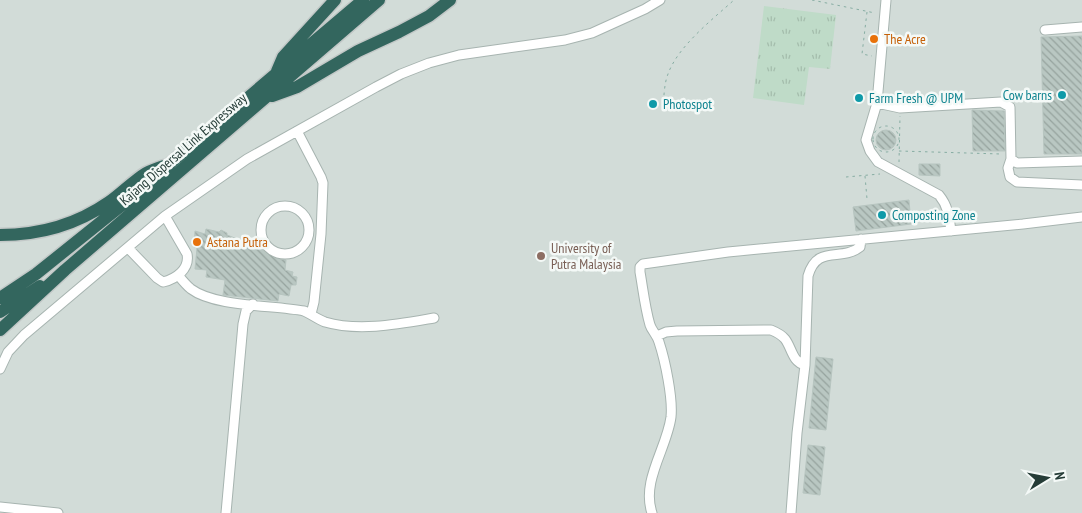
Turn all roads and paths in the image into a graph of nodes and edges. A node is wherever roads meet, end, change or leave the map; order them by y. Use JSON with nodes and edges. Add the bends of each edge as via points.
{"nodes":[{"id":1,"x":335,"y":0,"type":"edge"},
{"id":2,"x":363,"y":0,"type":"edge"},
{"id":3,"x":380,"y":0,"type":"edge"},
{"id":4,"x":450,"y":0,"type":"edge"},
{"id":5,"x":660,"y":0,"type":"edge"},
{"id":6,"x":734,"y":0,"type":"edge"},
{"id":7,"x":812,"y":0,"type":"edge"},
{"id":8,"x":886,"y":0,"type":"edge"},
{"id":9,"x":867,"y":12,"type":"junction"},
{"id":10,"x":885,"y":14,"type":"junction"},
{"id":11,"x":1082,"y":27,"type":"edge"},
{"id":12,"x":1045,"y":30,"type":"dead end"},
{"id":13,"x":881,"y":57,"type":"junction"},
{"id":14,"x":276,"y":74,"type":"junction"},
{"id":15,"x":265,"y":98,"type":"junction"},
{"id":16,"x":877,"y":103,"type":"junction"},
{"id":17,"x":663,"y":108,"type":"dead end"},
{"id":18,"x":900,"y":108,"type":"junction"},
{"id":19,"x":298,"y":131,"type":"junction"},
{"id":20,"x":900,"y":140,"type":"junction"},
{"id":21,"x":899,"y":151,"type":"junction"},
{"id":22,"x":1011,"y":160,"type":"junction"},
{"id":23,"x":1082,"y":161,"type":"edge"},
{"id":24,"x":172,"y":162,"type":"junction"},
{"id":25,"x":899,"y":173,"type":"junction"},
{"id":26,"x":882,"y":174,"type":"dead end"},
{"id":27,"x":865,"y":176,"type":"junction"},
{"id":28,"x":846,"y":177,"type":"dead end"},
{"id":29,"x":1082,"y":185,"type":"edge"},
{"id":30,"x":867,"y":199,"type":"dead end"},
{"id":31,"x":165,"y":216,"type":"junction"},
{"id":32,"x":1082,"y":217,"type":"edge"},
{"id":33,"x":950,"y":231,"type":"junction"},
{"id":34,"x":309,"y":233,"type":"junction"},
{"id":35,"x":321,"y":234,"type":"junction"},
{"id":36,"x":0,"y":235,"type":"edge"},
{"id":37,"x":861,"y":239,"type":"junction"},
{"id":38,"x":128,"y":248,"type":"junction"},
{"id":39,"x":65,"y":270,"type":"junction"},
{"id":40,"x":178,"y":275,"type":"junction"},
{"id":41,"x":0,"y":298,"type":"edge"},
{"id":42,"x":253,"y":304,"type":"junction"},
{"id":43,"x":0,"y":312,"type":"edge"},
{"id":44,"x":311,"y":314,"type":"junction"},
{"id":45,"x":434,"y":318,"type":"dead end"},
{"id":46,"x":0,"y":330,"type":"edge"},
{"id":47,"x":656,"y":336,"type":"junction"},
{"id":48,"x":805,"y":366,"type":"junction"},
{"id":49,"x":0,"y":369,"type":"edge"},
{"id":50,"x":0,"y":507,"type":"edge"},
{"id":51,"x":58,"y":513,"type":"edge"},
{"id":52,"x":226,"y":513,"type":"edge"},
{"id":53,"x":652,"y":513,"type":"edge"},
{"id":54,"x":791,"y":513,"type":"edge"}],
"edges":[{"from":1,"to":14,"type":"highway","via":[[283,57]]},
{"from":2,"to":14,"type":"highway","name":"Kajang Dispersal Link Expressway"},
{"from":3,"to":15,"type":"highway","name":"Kajang Dispersal Link Expressway"},
{"from":4,"to":15,"type":"highway","via":[[429,16],[358,51],[296,87]]},
{"from":5,"to":19,"type":"street","via":[[592,33],[429,63],[376,87]]},
{"from":6,"to":17,"type":"path","via":[[674,59],[667,75]]},
{"from":7,"to":9,"type":"path"},
{"from":8,"to":10,"type":"street"},
{"from":9,"to":10,"type":"path"},
{"from":9,"to":13,"type":"path","via":[[862,54]]},
{"from":10,"to":13,"type":"street"},
{"from":11,"to":12,"type":"street"},
{"from":13,"to":16,"type":"street"},
{"from":14,"to":24,"type":"highway","name":"Kajang Dispersal Link Expressway"},
{"from":15,"to":39,"type":"highway","name":"Kajang Dispersal Link Expressway"},
{"from":16,"to":18,"type":"street"},
{"from":16,"to":25,"type":"street","via":[[866,140],[878,162]]},
{"from":18,"to":20,"type":"path"},
{"from":18,"to":22,"type":"street","via":[[1000,102],[1010,106]]},
{"from":19,"to":31,"type":"street","via":[[247,159]]},
{"from":19,"to":35,"type":"street","via":[[323,183]]},
{"from":20,"to":20,"type":"path","via":[[897,148],[889,153],[880,152],[873,142],[874,133],[885,126],[897,131]]},
{"from":20,"to":21,"type":"path"},
{"from":21,"to":22,"type":"path","via":[[1003,154]]},
{"from":21,"to":25,"type":"path"},
{"from":22,"to":23,"type":"street","via":[[1017,163]]},
{"from":22,"to":29,"type":"street","via":[[1008,168],[1010,177],[1017,182]]},
{"from":24,"to":36,"type":"highway","via":[[145,174],[82,219],[50,230]]},
{"from":24,"to":41,"type":"highway","name":"Kajang Dispersal Link Expressway","via":[[36,274]]},
{"from":25,"to":33,"type":"street","via":[[939,195],[949,211]]},
{"from":26,"to":27,"type":"path"},
{"from":27,"to":28,"type":"path"},
{"from":27,"to":30,"type":"path"},
{"from":31,"to":38,"type":"street"},
{"from":31,"to":40,"type":"street","via":[[187,254],[186,267]]},
{"from":32,"to":33,"type":"street"},
{"from":33,"to":37,"type":"street"},
{"from":34,"to":34,"type":"street","via":[[301,248],[286,254],[270,250],[264,243],[260,227],[268,212],[284,206],[300,211]]},
{"from":34,"to":35,"type":"street"},
{"from":35,"to":44,"type":"street"},
{"from":37,"to":47,"type":"street","via":[[643,264],[640,272],[650,325]]},
{"from":37,"to":48,"type":"street","via":[[860,247],[855,251],[822,257],[811,267]]},
{"from":38,"to":40,"type":"street","via":[[163,282]]},
{"from":38,"to":49,"type":"street","via":[[24,335],[8,352]]},
{"from":39,"to":43,"type":"highway","name":"Kajang Dispersal Link Expressway"},
{"from":39,"to":46,"type":"highway"},
{"from":40,"to":42,"type":"street","via":[[199,294],[215,300]]},
{"from":42,"to":44,"type":"street"},
{"from":42,"to":52,"type":"street","via":[[246,311],[243,324]]},
{"from":44,"to":45,"type":"street","via":[[334,324],[353,326]]},
{"from":47,"to":48,"type":"street","via":[[677,331],[771,330],[785,339],[798,362]]},
{"from":47,"to":53,"type":"street","via":[[670,395],[671,416],[650,485]]},
{"from":48,"to":54,"type":"street"},
{"from":50,"to":51,"type":"street"}]}
